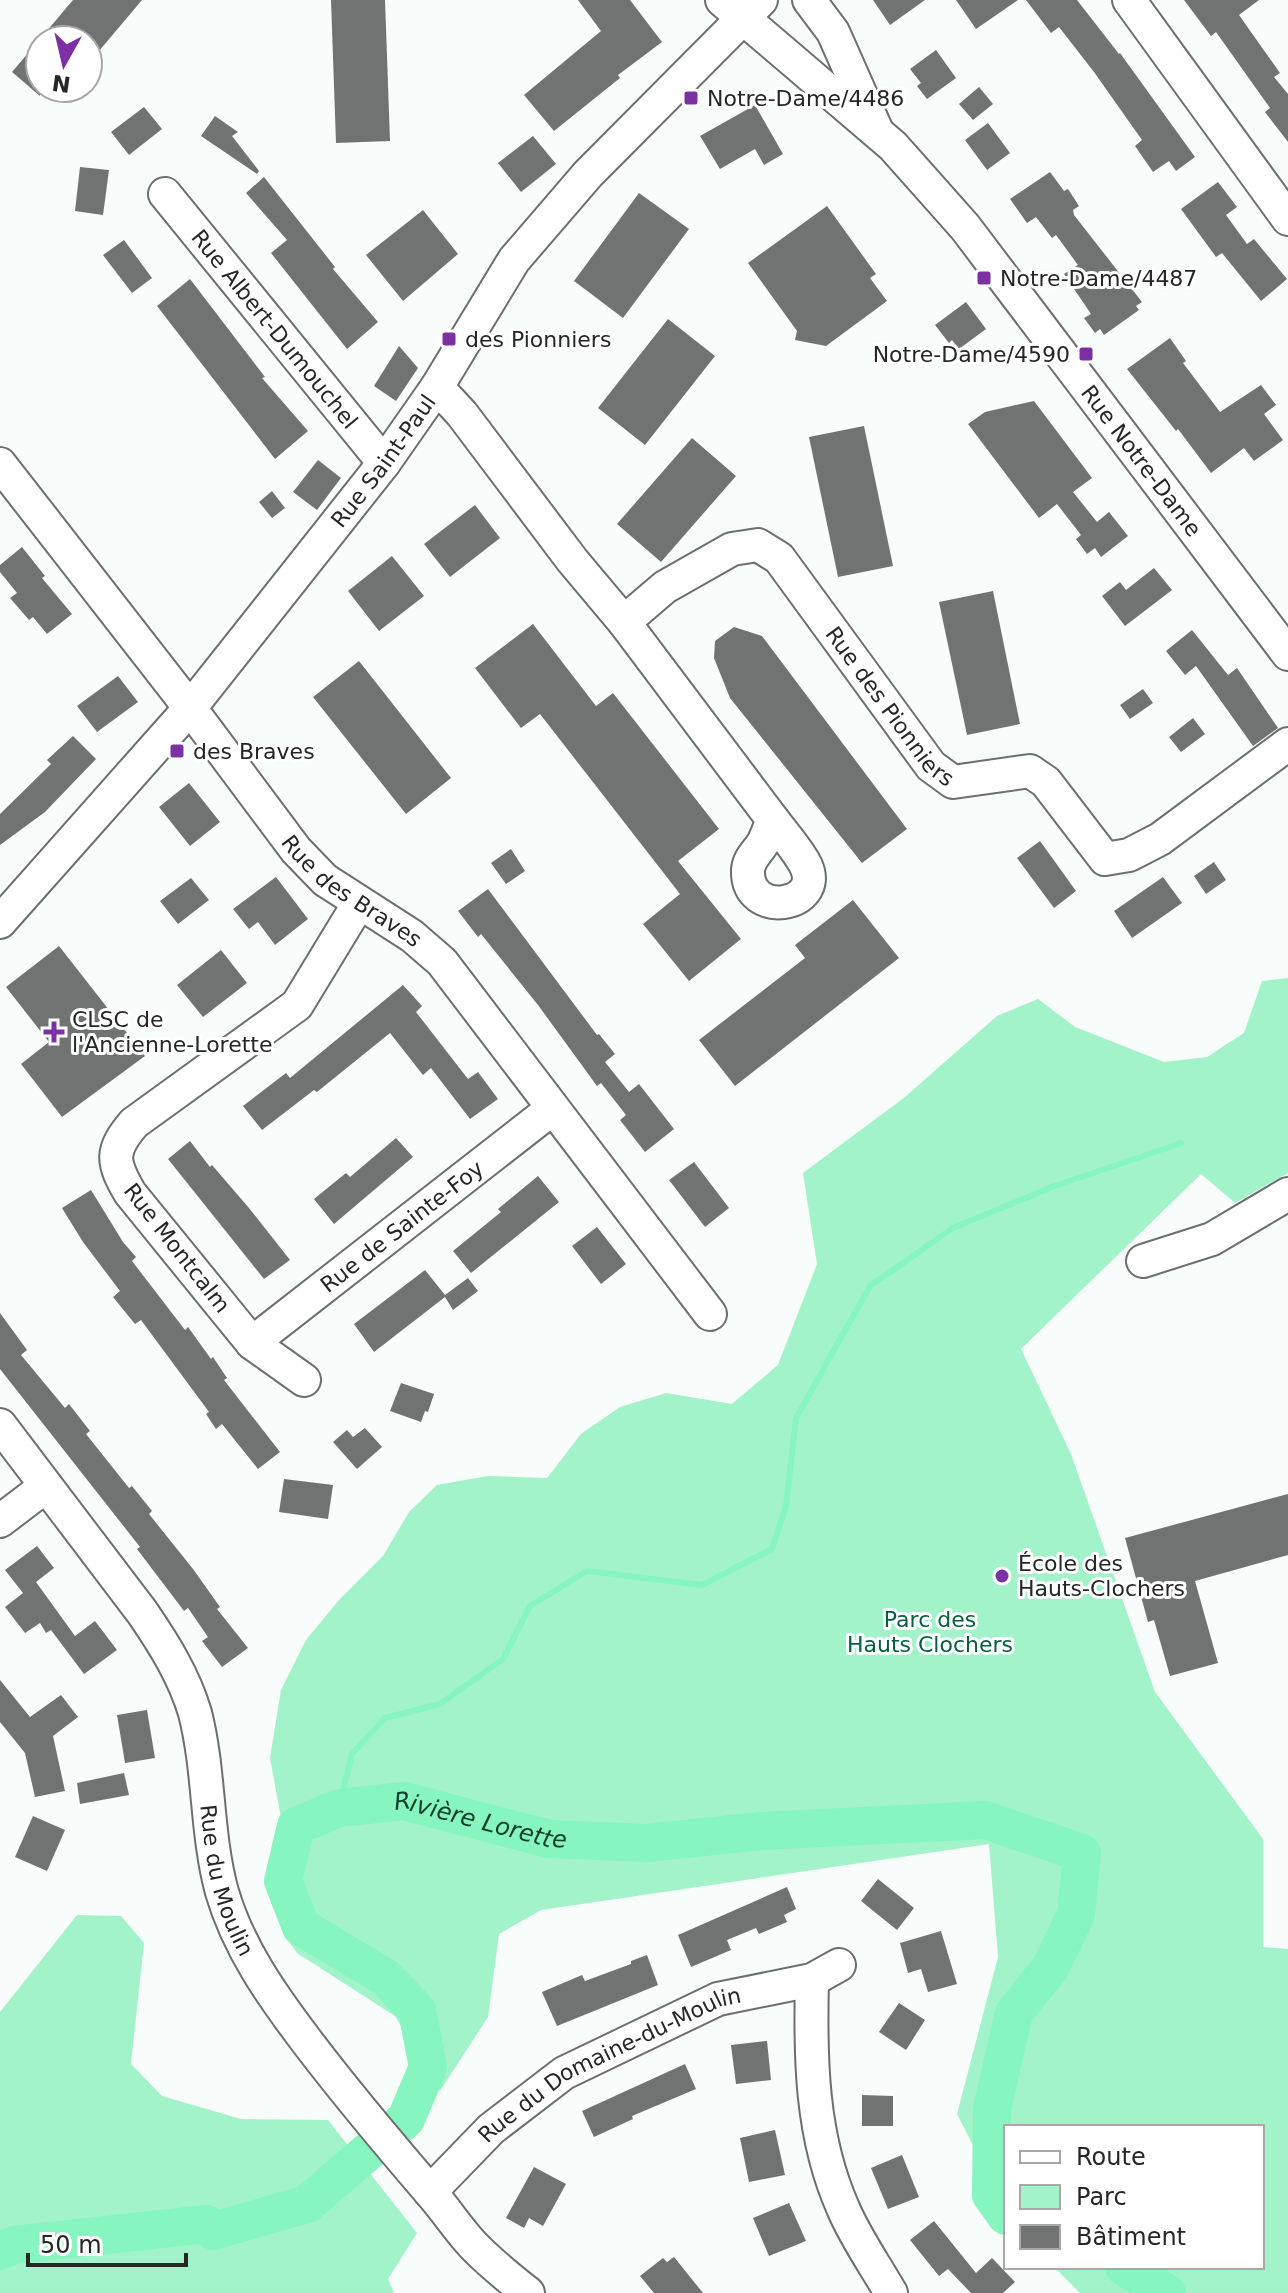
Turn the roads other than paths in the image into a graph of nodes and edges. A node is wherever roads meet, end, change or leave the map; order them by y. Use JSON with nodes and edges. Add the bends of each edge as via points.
{"nodes":[{"id":1,"x":809,"y":0,"type":"edge"},
{"id":2,"x":1129,"y":0,"type":"edge"},
{"id":3,"x":741,"y":7,"type":"edge"},
{"id":4,"x":877,"y":132,"type":"junction"},
{"id":5,"x":165,"y":194,"type":"dead end"},
{"id":6,"x":1288,"y":219,"type":"edge"},
{"id":7,"x":437,"y":387,"type":"junction"},
{"id":8,"x":384,"y":463,"type":"junction"},
{"id":9,"x":0,"y":464,"type":"edge"},
{"id":10,"x":624,"y":622,"type":"junction"},
{"id":11,"x":1288,"y":654,"type":"edge"},
{"id":12,"x":190,"y":708,"type":"junction"},
{"id":13,"x":1288,"y":744,"type":"edge"},
{"id":14,"x":773,"y":820,"type":"dead end"},
{"id":15,"x":359,"y":903,"type":"junction"},
{"id":16,"x":0,"y":922,"type":"edge"},
{"id":17,"x":552,"y":1109,"type":"junction"},
{"id":18,"x":1288,"y":1194,"type":"edge"},
{"id":19,"x":1143,"y":1261,"type":"dead end"},
{"id":20,"x":710,"y":1314,"type":"dead end"},
{"id":21,"x":252,"y":1343,"type":"junction"},
{"id":22,"x":304,"y":1380,"type":"dead end"},
{"id":23,"x":0,"y":1425,"type":"edge"},
{"id":24,"x":46,"y":1486,"type":"junction"},
{"id":25,"x":0,"y":1521,"type":"edge"},
{"id":26,"x":430,"y":2192,"type":"junction"},
{"id":27,"x":528,"y":2293,"type":"edge"},
{"id":28,"x":891,"y":2293,"type":"edge"}],
"edges":[{"from":1,"to":4,"type":"street","via":[[833,32]]},
{"from":2,"to":6,"type":"street"},
{"from":3,"to":4,"type":"street","name":"Rue Notre-Dame"},
{"from":3,"to":7,"type":"street","name":"Rue Saint-Paul","via":[[514,260]]},
{"from":4,"to":11,"type":"street","name":"Rue Notre-Dame","via":[[965,227]]},
{"from":5,"to":8,"type":"street","name":"Rue Albert-Dumouchel"},
{"from":7,"to":8,"type":"street","name":"Rue Saint-Paul"},
{"from":7,"to":10,"type":"street"},
{"from":8,"to":12,"type":"street","name":"Rue Saint-Paul"},
{"from":9,"to":12,"type":"street","name":"Rue des Braves"},
{"from":10,"to":13,"type":"street","name":"Rue des Pionniers","via":[[665,587],[732,549],[758,545],[779,558],[931,766],[953,782],[1030,771],[1046,782],[1105,859],[1129,855],[1160,839]]},
{"from":10,"to":14,"type":"street"},
{"from":12,"to":15,"type":"street","name":"Rue des Braves","via":[[296,850],[325,880]]},
{"from":12,"to":16,"type":"street","name":"Rue Saint-Paul"},
{"from":15,"to":17,"type":"street","name":"Rue des Braves","via":[[442,962]]},
{"from":15,"to":21,"type":"street","name":"Rue Montcalm","via":[[297,1005],[134,1123],[114,1153],[130,1193]]},
{"from":17,"to":20,"type":"street","name":"Rue des Braves"},
{"from":17,"to":21,"type":"street","name":"Rue de Sainte-Foy"},
{"from":18,"to":19,"type":"street","via":[[1212,1239]]},
{"from":21,"to":22,"type":"street","name":"Rue Montcalm"},
{"from":23,"to":24,"type":"street","name":"Rue du Moulin"},
{"from":24,"to":25,"type":"street"},
{"from":24,"to":26,"type":"street","name":"Rue du Moulin","via":[[142,1612],[189,1696],[198,1727],[211,1837],[232,1922],[270,1991]]},
{"from":26,"to":27,"type":"street","name":"Rue du Moulin","via":[[473,2245]]},
{"from":26,"to":28,"type":"street","name":"Rue du Domaine-du-Moulin","via":[[491,2129],[564,2073],[718,1999],[826,1972],[810,2055],[823,2154],[843,2209]]}]}
